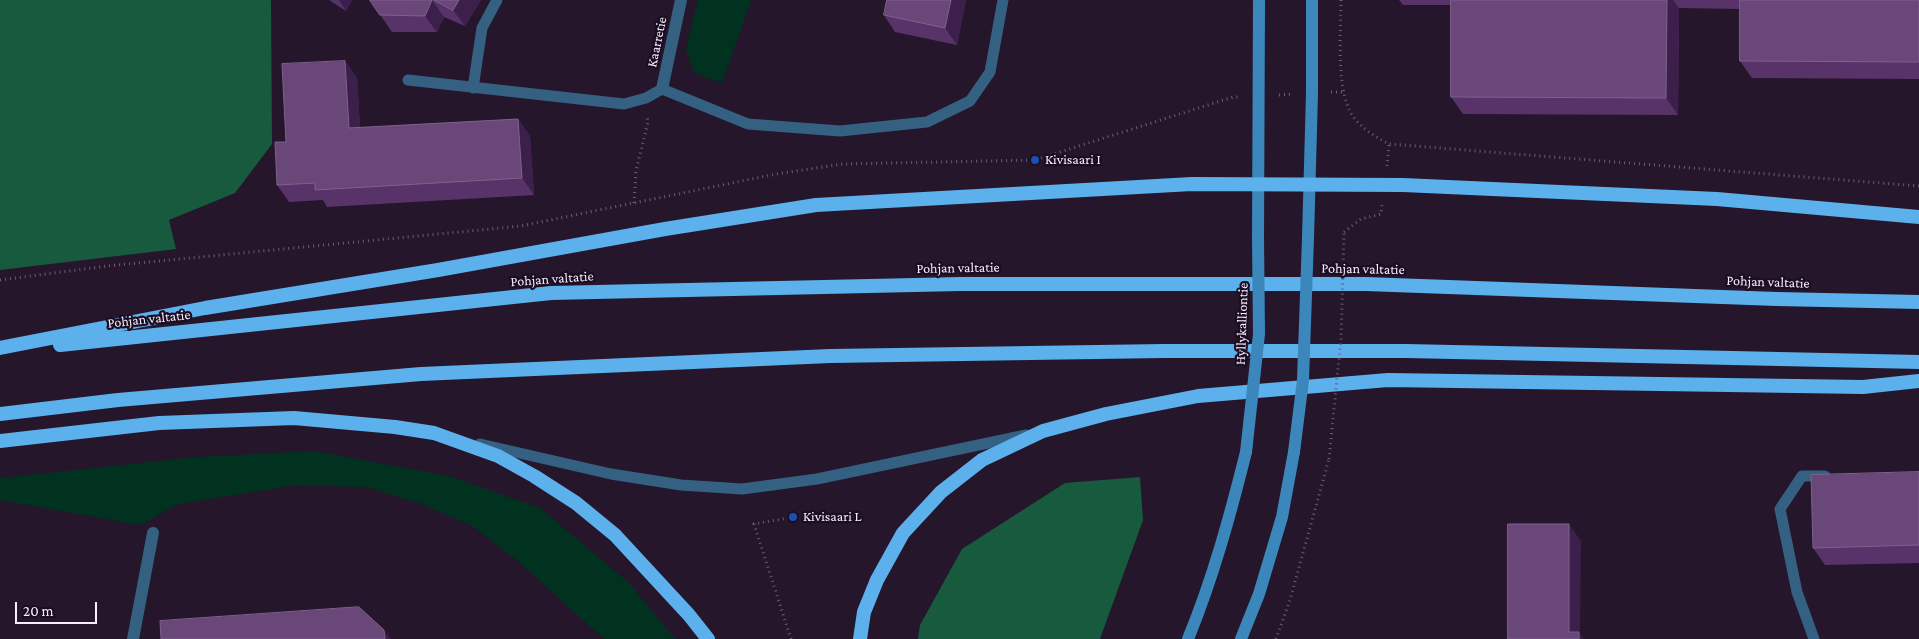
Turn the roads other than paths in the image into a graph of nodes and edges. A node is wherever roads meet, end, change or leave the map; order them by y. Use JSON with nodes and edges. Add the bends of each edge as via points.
{"nodes":[{"id":1,"x":497,"y":0,"type":"edge"},
{"id":2,"x":681,"y":0,"type":"edge"},
{"id":3,"x":1003,"y":0,"type":"edge"},
{"id":4,"x":1258,"y":0,"type":"edge"},
{"id":5,"x":1312,"y":0,"type":"edge"},
{"id":6,"x":408,"y":80,"type":"dead end"},
{"id":7,"x":473,"y":88,"type":"junction"},
{"id":8,"x":662,"y":89,"type":"junction"},
{"id":9,"x":1258,"y":184,"type":"junction"},
{"id":10,"x":1310,"y":185,"type":"junction"},
{"id":11,"x":1919,"y":217,"type":"edge"},
{"id":12,"x":1919,"y":302,"type":"edge"},
{"id":13,"x":0,"y":350,"type":"edge"},
{"id":14,"x":1919,"y":362,"type":"edge"},
{"id":15,"x":1919,"y":381,"type":"edge"},
{"id":16,"x":0,"y":414,"type":"edge"},
{"id":17,"x":1043,"y":432,"type":"junction"},
{"id":18,"x":434,"y":433,"type":"junction"},
{"id":19,"x":0,"y":441,"type":"edge"},
{"id":20,"x":1841,"y":475,"type":"edge"},
{"id":21,"x":154,"y":533,"type":"dead end"},
{"id":22,"x":133,"y":639,"type":"edge"},
{"id":23,"x":708,"y":639,"type":"edge"},
{"id":24,"x":860,"y":639,"type":"edge"},
{"id":25,"x":1188,"y":639,"type":"edge"},
{"id":26,"x":1240,"y":639,"type":"edge"},
{"id":27,"x":1814,"y":639,"type":"edge"}],
"edges":[{"from":1,"to":7,"type":"lane","via":[[482,28]]},
{"from":2,"to":8,"type":"street","name":"Kaarretie"},
{"from":3,"to":8,"type":"lane","via":[[990,72],[970,101],[927,122],[840,131],[748,124]]},
{"from":4,"to":9,"type":"main road","name":"Hyllykalliontie"},
{"from":5,"to":10,"type":"main road"},
{"from":6,"to":7,"type":"lane"},
{"from":7,"to":8,"type":"lane","via":[[624,104]]},
{"from":9,"to":10,"type":"highway"},
{"from":9,"to":13,"type":"highway","via":[[1192,184],[816,205],[205,308]]},
{"from":9,"to":25,"type":"main road","name":"Hyllykalliontie","bridge":true,"via":[[1260,334],[1246,452],[1206,596]]},
{"from":10,"to":11,"type":"highway","via":[[1403,185],[1717,199]]},
{"from":10,"to":26,"type":"main road","bridge":true,"via":[[1303,380],[1294,452],[1282,517],[1260,594]]},
{"from":12,"to":13,"type":"highway","name":"Pohjan valtatie","via":[[1366,284],[960,284],[551,293]]},
{"from":14,"to":16,"type":"highway","via":[[1406,351],[830,356],[421,374],[118,400]]},
{"from":15,"to":17,"type":"highway","via":[[1863,387],[1388,380],[1198,396],[1106,414]]},
{"from":17,"to":18,"type":"lane","via":[[817,479],[742,488],[681,485],[611,474]]},
{"from":17,"to":24,"type":"highway","via":[[982,460],[941,492],[904,533],[877,580],[864,612]]},
{"from":18,"to":19,"type":"highway","via":[[294,418],[159,423]]},
{"from":18,"to":23,"type":"highway","via":[[498,456],[576,503],[615,535]]},
{"from":20,"to":27,"type":"lane","via":[[1802,476],[1780,509],[1798,592]]},
{"from":21,"to":22,"type":"street"}]}
